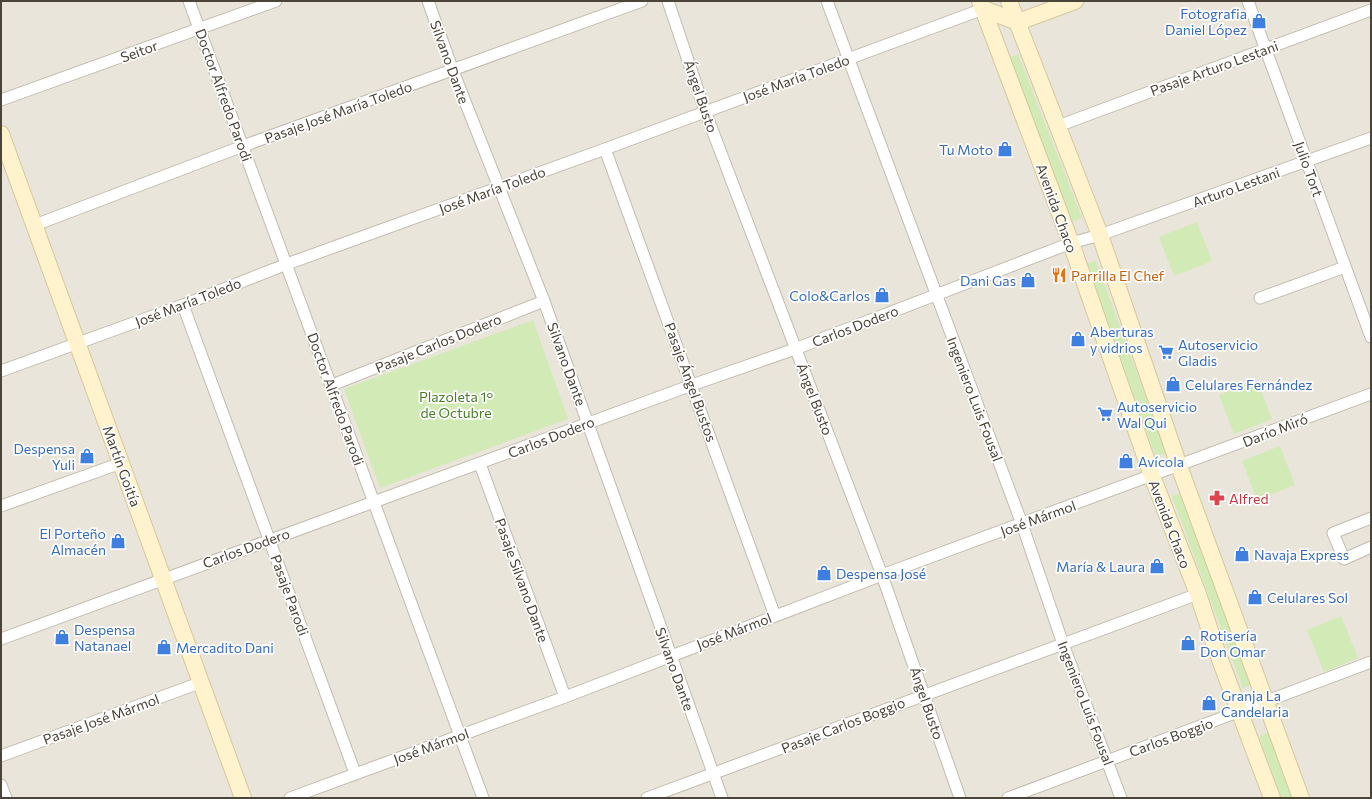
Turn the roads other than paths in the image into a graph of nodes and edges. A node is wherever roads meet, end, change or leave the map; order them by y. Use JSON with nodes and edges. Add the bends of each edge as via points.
{"nodes":[{"id":1,"x":189,"y":1,"type":"edge"},
{"id":2,"x":276,"y":1,"type":"edge"},
{"id":3,"x":428,"y":1,"type":"edge"},
{"id":4,"x":642,"y":1,"type":"edge"},
{"id":5,"x":668,"y":1,"type":"edge"},
{"id":6,"x":827,"y":1,"type":"edge"},
{"id":7,"x":1010,"y":1,"type":"edge"},
{"id":8,"x":1075,"y":1,"type":"edge"},
{"id":9,"x":1248,"y":1,"type":"edge"},
{"id":10,"x":983,"y":4,"type":"edge"},
{"id":11,"x":1371,"y":10,"type":"edge"},
{"id":12,"x":1018,"y":22,"type":"junction"},
{"id":13,"x":200,"y":30,"type":"junction"},
{"id":14,"x":1266,"y":49,"type":"junction"},
{"id":15,"x":848,"y":58,"type":"junction"},
{"id":16,"x":453,"y":71,"type":"junction"},
{"id":17,"x":1,"y":100,"type":"edge"},
{"id":18,"x":705,"y":111,"type":"junction"},
{"id":19,"x":1058,"y":126,"type":"junction"},
{"id":20,"x":1,"y":134,"type":"edge"},
{"id":21,"x":1371,"y":138,"type":"edge"},
{"id":22,"x":243,"y":146,"type":"junction"},
{"id":23,"x":605,"y":149,"type":"junction"},
{"id":24,"x":1307,"y":162,"type":"junction"},
{"id":25,"x":498,"y":188,"type":"junction"},
{"id":26,"x":35,"y":225,"type":"junction"},
{"id":27,"x":1100,"y":235,"type":"junction"},
{"id":28,"x":1071,"y":243,"type":"junction"},
{"id":29,"x":287,"y":264,"type":"junction"},
{"id":30,"x":1345,"y":267,"type":"junction"},
{"id":31,"x":935,"y":294,"type":"junction"},
{"id":32,"x":1260,"y":298,"type":"dead end"},
{"id":33,"x":544,"y":301,"type":"junction"},
{"id":34,"x":183,"y":305,"type":"junction"},
{"id":35,"x":1371,"y":337,"type":"edge"},
{"id":36,"x":77,"y":344,"type":"junction"},
{"id":37,"x":795,"y":349,"type":"junction"},
{"id":38,"x":1,"y":371,"type":"edge"},
{"id":39,"x":692,"y":384,"type":"junction"},
{"id":40,"x":332,"y":385,"type":"junction"},
{"id":41,"x":1371,"y":394,"type":"edge"},
{"id":42,"x":588,"y":423,"type":"junction"},
{"id":43,"x":121,"y":463,"type":"junction"},
{"id":44,"x":480,"y":464,"type":"junction"},
{"id":45,"x":1179,"y":466,"type":"junction"},
{"id":46,"x":1152,"y":476,"type":"junction"},
{"id":47,"x":374,"y":502,"type":"junction"},
{"id":48,"x":1,"y":506,"type":"edge"},
{"id":49,"x":1371,"y":518,"type":"edge"},
{"id":50,"x":1022,"y":524,"type":"junction"},
{"id":51,"x":269,"y":539,"type":"junction"},
{"id":52,"x":1371,"y":547,"type":"edge"},
{"id":53,"x":882,"y":576,"type":"junction"},
{"id":54,"x":164,"y":578,"type":"junction"},
{"id":55,"x":1198,"y":594,"type":"junction"},
{"id":56,"x":775,"y":616,"type":"junction"},
{"id":57,"x":1,"y":639,"type":"edge"},
{"id":58,"x":1063,"y":644,"type":"junction"},
{"id":59,"x":670,"y":656,"type":"junction"},
{"id":60,"x":1371,"y":662,"type":"edge"},
{"id":61,"x":202,"y":682,"type":"junction"},
{"id":62,"x":924,"y":694,"type":"junction"},
{"id":63,"x":564,"y":697,"type":"junction"},
{"id":64,"x":1266,"y":702,"type":"junction"},
{"id":65,"x":1239,"y":712,"type":"junction"},
{"id":66,"x":461,"y":736,"type":"junction"},
{"id":67,"x":1,"y":756,"type":"edge"},
{"id":68,"x":1108,"y":761,"type":"junction"},
{"id":69,"x":355,"y":773,"type":"junction"},
{"id":70,"x":714,"y":774,"type":"junction"},
{"id":71,"x":1,"y":785,"type":"edge"},
{"id":72,"x":6,"y":798,"type":"edge"},
{"id":73,"x":243,"y":798,"type":"edge"},
{"id":74,"x":290,"y":798,"type":"edge"},
{"id":75,"x":483,"y":798,"type":"edge"},
{"id":76,"x":647,"y":798,"type":"edge"},
{"id":77,"x":722,"y":798,"type":"edge"},
{"id":78,"x":960,"y":798,"type":"edge"},
{"id":79,"x":1008,"y":798,"type":"edge"},
{"id":80,"x":1121,"y":798,"type":"edge"},
{"id":81,"x":1272,"y":798,"type":"edge"},
{"id":82,"x":1301,"y":798,"type":"edge"}],
"edges":[{"from":1,"to":13,"type":"street","name":"Doctor Alfredo Parodi"},
{"from":2,"to":13,"type":"street","name":"Seitor"},
{"from":3,"to":16,"type":"street","name":"Silvano Dante"},
{"from":4,"to":16,"type":"street","name":"Pasaje José María Toledo"},
{"from":5,"to":18,"type":"street","name":"Ángel Busto"},
{"from":6,"to":15,"type":"street","name":"Ingeniero Luis Fousal"},
{"from":7,"to":12,"type":"main road","name":"Avenida Chaco"},
{"from":8,"to":12,"type":"main road"},
{"from":9,"to":14,"type":"street","name":"Julio Tort"},
{"from":10,"to":12,"type":"main road"},
{"from":10,"to":15,"type":"street","name":"José María Toledo"},
{"from":10,"to":28,"type":"main road","name":"Avenida Chaco"},
{"from":11,"to":14,"type":"street","name":"Pasaje Arturo Lestani"},
{"from":12,"to":19,"type":"main road","name":"Avenida Chaco"},
{"from":13,"to":17,"type":"street","name":"Seitor"},
{"from":13,"to":22,"type":"street","name":"Doctor Alfredo Parodi"},
{"from":14,"to":19,"type":"street","name":"Pasaje Arturo Lestani"},
{"from":14,"to":24,"type":"street","name":"Julio Tort"},
{"from":15,"to":18,"type":"street","name":"José María Toledo"},
{"from":15,"to":31,"type":"street","name":"Ingeniero Luis Fousal"},
{"from":16,"to":22,"type":"street","name":"Pasaje José María Toledo"},
{"from":16,"to":25,"type":"street","name":"Silvano Dante"},
{"from":18,"to":23,"type":"street","name":"José María Toledo"},
{"from":18,"to":37,"type":"street","name":"Ángel Busto"},
{"from":19,"to":27,"type":"main road","name":"Avenida Chaco"},
{"from":20,"to":26,"type":"main road","name":"Martín Goitía"},
{"from":21,"to":24,"type":"street","name":"Arturo Lestani"},
{"from":22,"to":26,"type":"street","name":"Pasaje José María Toledo"},
{"from":22,"to":29,"type":"street","name":"Doctor Alfredo Parodi"},
{"from":23,"to":25,"type":"street","name":"José María Toledo"},
{"from":23,"to":39,"type":"street","name":"Pasaje Ángel Bustos"},
{"from":24,"to":27,"type":"street","name":"Arturo Lestani"},
{"from":24,"to":30,"type":"street","name":"Julio Tort"},
{"from":25,"to":29,"type":"street","name":"José María Toledo"},
{"from":25,"to":33,"type":"street","name":"Silvano Dante"},
{"from":26,"to":36,"type":"main road","name":"Martín Goitía"},
{"from":27,"to":28,"type":"street","name":"Carlos Dodero"},
{"from":27,"to":45,"type":"main road","name":"Avenida Chaco"},
{"from":28,"to":31,"type":"street","name":"Carlos Dodero"},
{"from":28,"to":46,"type":"main road","name":"Avenida Chaco"},
{"from":29,"to":34,"type":"street","name":"José María Toledo"},
{"from":29,"to":40,"type":"street","name":"Doctor Alfredo Parodi"},
{"from":30,"to":32,"type":"street"},
{"from":30,"to":35,"type":"street","name":"Julio Tort"},
{"from":31,"to":37,"type":"street","name":"Carlos Dodero"},
{"from":31,"to":50,"type":"street","name":"Ingeniero Luis Fousal"},
{"from":33,"to":40,"type":"street","name":"Pasaje Carlos Dodero"},
{"from":33,"to":42,"type":"street","name":"Silvano Dante"},
{"from":34,"to":36,"type":"street","name":"José María Toledo"},
{"from":34,"to":51,"type":"street","name":"Pasaje Parodi"},
{"from":36,"to":38,"type":"street","name":"José María Toledo"},
{"from":36,"to":43,"type":"main road","name":"Martín Goitía"},
{"from":37,"to":39,"type":"street","name":"Carlos Dodero"},
{"from":37,"to":53,"type":"street","name":"Ángel Busto"},
{"from":39,"to":42,"type":"street","name":"Carlos Dodero"},
{"from":39,"to":56,"type":"street","name":"Pasaje Ángel Bustos"},
{"from":40,"to":47,"type":"street","name":"Doctor Alfredo Parodi"},
{"from":41,"to":45,"type":"street","name":"Darío Miró"},
{"from":42,"to":44,"type":"street","name":"Carlos Dodero"},
{"from":42,"to":59,"type":"street","name":"Silvano Dante"},
{"from":43,"to":48,"type":"street"},
{"from":43,"to":54,"type":"main road","name":"Martín Goitía"},
{"from":44,"to":47,"type":"street","name":"Carlos Dodero"},
{"from":44,"to":63,"type":"street","name":"Pasaje Silvano Dante"},
{"from":45,"to":46,"type":"street","name":"José Mármol"},
{"from":45,"to":64,"type":"main road","name":"Avenida Chaco"},
{"from":46,"to":50,"type":"street","name":"José Mármol"},
{"from":46,"to":55,"type":"main road","name":"Avenida Chaco"},
{"from":47,"to":51,"type":"street","name":"Carlos Dodero"},
{"from":47,"to":66,"type":"street","name":"Doctor Alfredo Parodi"},
{"from":49,"to":52,"type":"street","via":[[1334,533],[1344,558]]},
{"from":50,"to":53,"type":"street","name":"José Mármol"},
{"from":50,"to":58,"type":"street","name":"Ingeniero Luis Fousal"},
{"from":51,"to":54,"type":"street","name":"Carlos Dodero"},
{"from":51,"to":69,"type":"street","name":"Pasaje Parodi"},
{"from":53,"to":56,"type":"street","name":"José Mármol"},
{"from":53,"to":62,"type":"street","name":"Ángel Busto"},
{"from":54,"to":57,"type":"street","name":"Carlos Dodero"},
{"from":54,"to":61,"type":"main road","name":"Martín Goitía"},
{"from":55,"to":58,"type":"street","name":"Pasaje Carlos Boggio"},
{"from":55,"to":65,"type":"main road","name":"Avenida Chaco"},
{"from":56,"to":59,"type":"street","name":"José Mármol"},
{"from":58,"to":62,"type":"street","name":"Pasaje Carlos Boggio"},
{"from":58,"to":68,"type":"street","name":"Ingeniero Luis Fousal"},
{"from":59,"to":63,"type":"street","name":"José Mármol"},
{"from":59,"to":70,"type":"street","name":"Silvano Dante"},
{"from":60,"to":64,"type":"street","name":"Carlos Boggio"},
{"from":61,"to":67,"type":"street","name":"Pasaje José Mármol"},
{"from":61,"to":73,"type":"main road","name":"Martín Goitía"},
{"from":62,"to":70,"type":"street","name":"Pasaje Carlos Boggio"},
{"from":62,"to":78,"type":"street","name":"Ángel Busto"},
{"from":63,"to":66,"type":"street","name":"José Mármol"},
{"from":64,"to":65,"type":"street","name":"Carlos Boggio"},
{"from":64,"to":82,"type":"main road","name":"Avenida Chaco"},
{"from":65,"to":68,"type":"street","name":"Carlos Boggio"},
{"from":65,"to":81,"type":"main road","name":"Avenida Chaco"},
{"from":66,"to":69,"type":"street","name":"José Mármol"},
{"from":66,"to":75,"type":"street","name":"Doctor Alfredo Parodi"},
{"from":68,"to":79,"type":"street","name":"Carlos Boggio"},
{"from":68,"to":80,"type":"street","name":"Ingeniero Luis Fousal"},
{"from":69,"to":74,"type":"street","name":"José Mármol"},
{"from":70,"to":76,"type":"street","name":"Pasaje Carlos Boggio"},
{"from":70,"to":77,"type":"street","name":"Silvano Dante"},
{"from":71,"to":72,"type":"street"}]}
